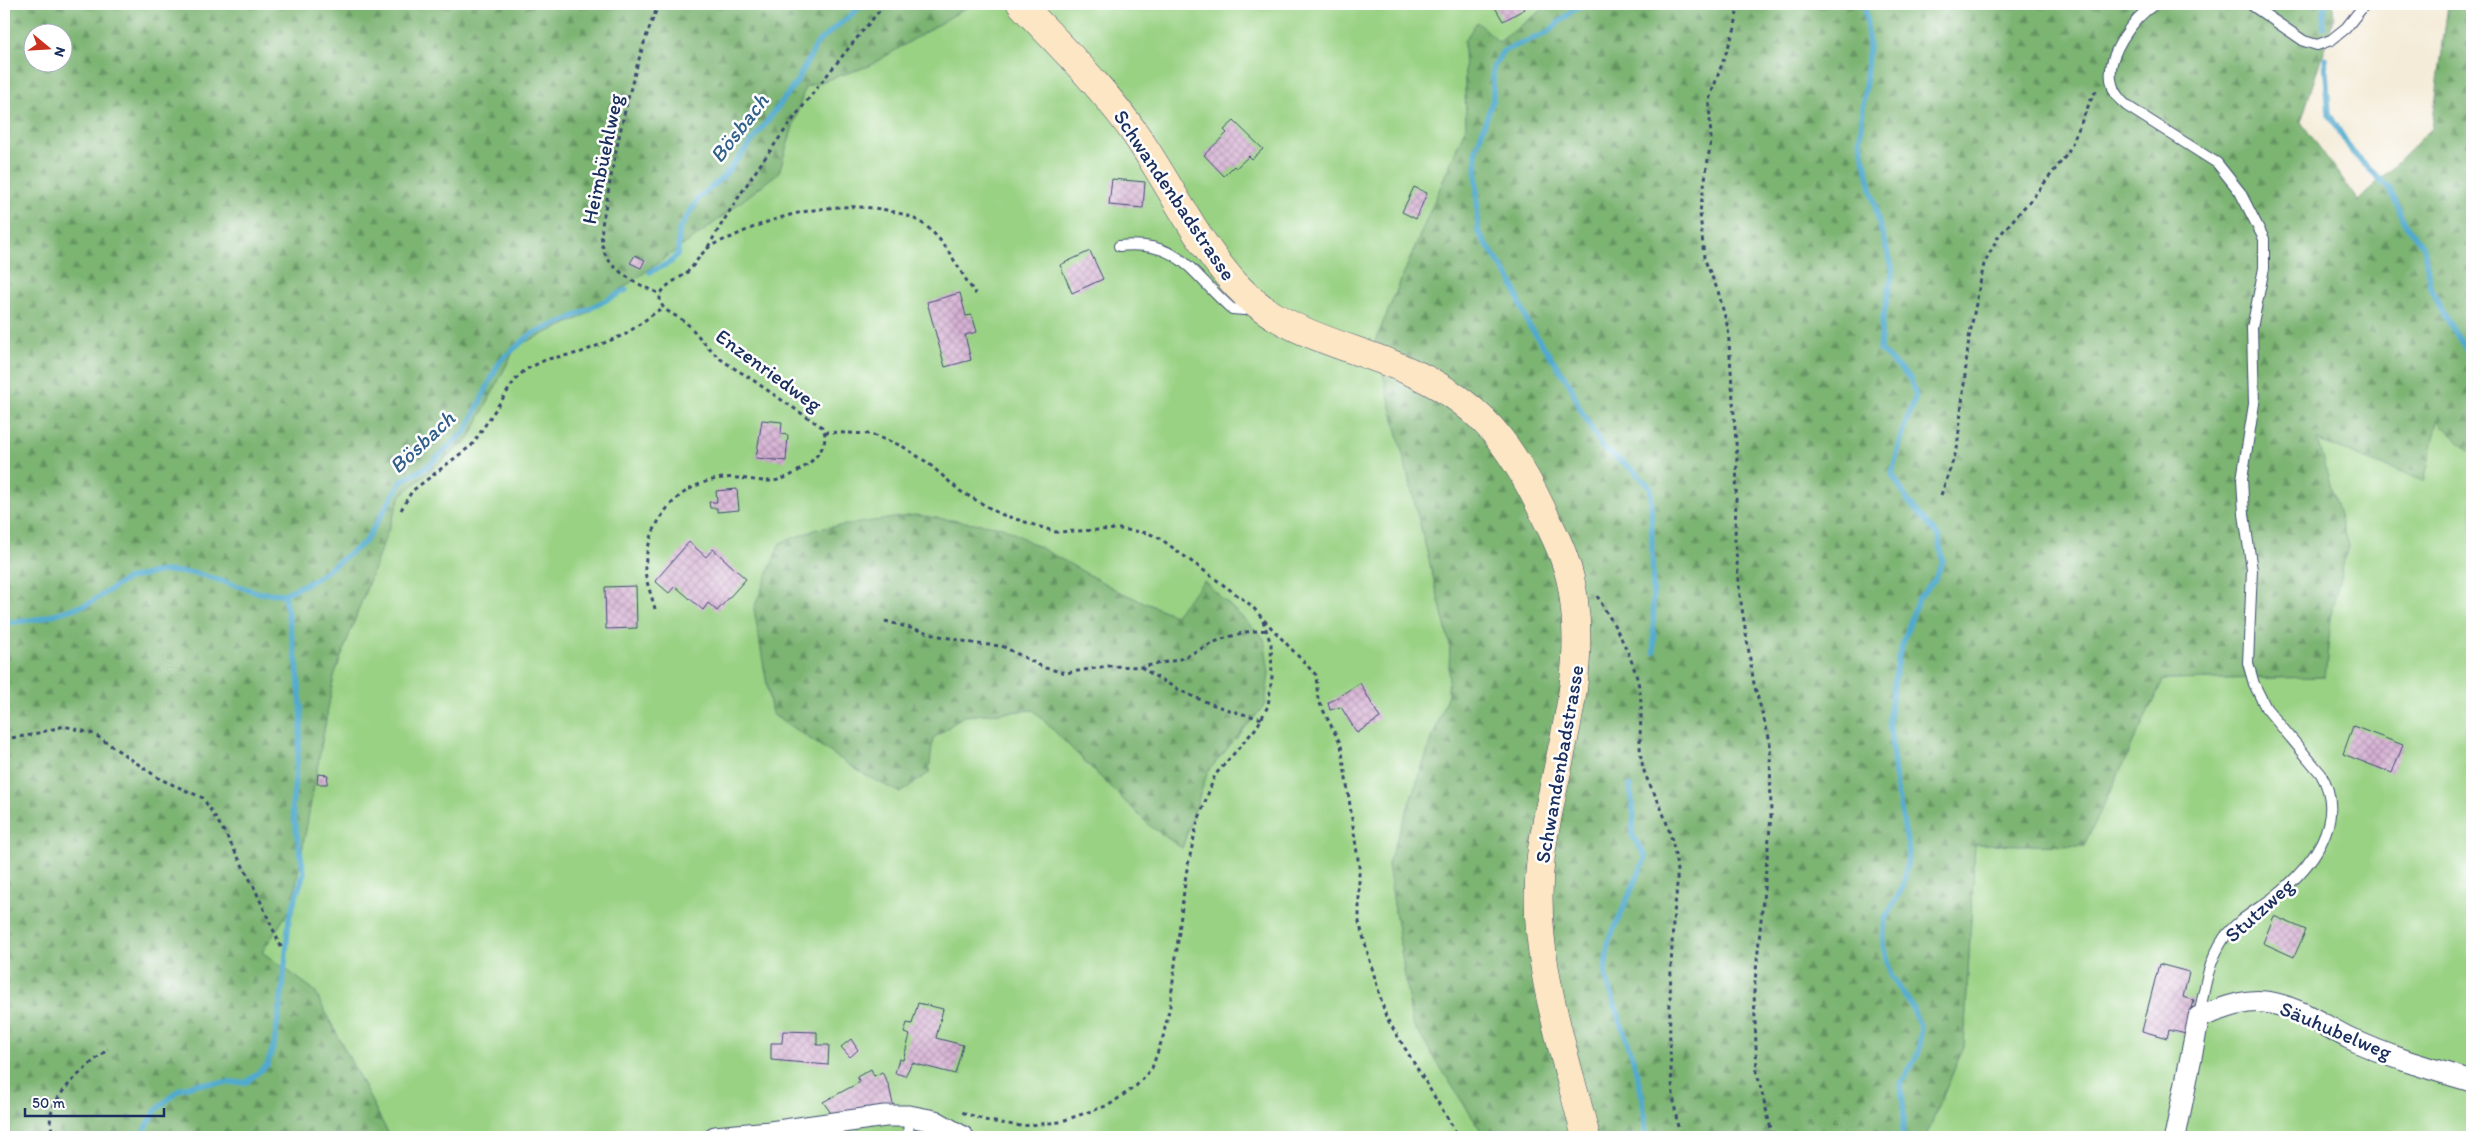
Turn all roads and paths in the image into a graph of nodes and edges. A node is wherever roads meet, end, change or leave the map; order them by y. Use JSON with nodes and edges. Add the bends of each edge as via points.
{"nodes":[{"id":1,"x":659,"y":4,"type":"edge"},
{"id":2,"x":885,"y":4,"type":"edge"},
{"id":3,"x":1021,"y":4,"type":"edge"},
{"id":4,"x":1738,"y":4,"type":"edge"},
{"id":5,"x":2155,"y":4,"type":"edge"},
{"id":6,"x":2250,"y":4,"type":"edge"},
{"id":7,"x":2365,"y":4,"type":"edge"},
{"id":8,"x":2111,"y":83,"type":"junction"},
{"id":9,"x":1119,"y":246,"type":"dead end"},
{"id":10,"x":707,"y":248,"type":"junction"},
{"id":11,"x":661,"y":294,"type":"junction"},
{"id":12,"x":976,"y":294,"type":"dead end"},
{"id":13,"x":1258,"y":305,"type":"junction"},
{"id":14,"x":663,"y":307,"type":"junction"},
{"id":15,"x":825,"y":432,"type":"junction"},
{"id":16,"x":1941,"y":495,"type":"dead end"},
{"id":17,"x":400,"y":510,"type":"dead end"},
{"id":18,"x":1596,"y":594,"type":"dead end"},
{"id":19,"x":655,"y":608,"type":"dead end"},
{"id":20,"x":1262,"y":618,"type":"junction"},
{"id":21,"x":885,"y":621,"type":"dead end"},
{"id":22,"x":1268,"y":630,"type":"junction"},
{"id":23,"x":1141,"y":667,"type":"junction"},
{"id":24,"x":1263,"y":719,"type":"junction"},
{"id":25,"x":4,"y":738,"type":"edge"},
{"id":26,"x":282,"y":949,"type":"dead end"},
{"id":27,"x":2199,"y":1017,"type":"junction"},
{"id":28,"x":108,"y":1049,"type":"dead end"},
{"id":29,"x":2472,"y":1081,"type":"edge"},
{"id":30,"x":909,"y":1116,"type":"junction"},
{"id":31,"x":988,"y":1121,"type":"dead end"},
{"id":32,"x":56,"y":1137,"type":"edge"},
{"id":33,"x":714,"y":1137,"type":"edge"},
{"id":34,"x":908,"y":1137,"type":"edge"},
{"id":35,"x":963,"y":1137,"type":"edge"},
{"id":36,"x":1459,"y":1137,"type":"edge"},
{"id":37,"x":1586,"y":1137,"type":"edge"},
{"id":38,"x":1680,"y":1137,"type":"edge"},
{"id":39,"x":1773,"y":1137,"type":"edge"},
{"id":40,"x":2175,"y":1137,"type":"edge"}],
"edges":[{"from":1,"to":11,"type":"path","name":"Heimbüehlweg","via":[[635,78],[612,170],[601,232],[603,250],[617,268],[638,285]]},
{"from":2,"to":10,"type":"path","via":[[815,89],[734,201]]},
{"from":3,"to":13,"type":"street","name":"Schwandenbadstrasse","via":[[1117,110],[1212,254],[1236,285]]},
{"from":4,"to":39,"type":"path","via":[[1735,28],[1709,100],[1711,140],[1700,212],[1704,258],[1718,291],[1728,328],[1738,457],[1736,540],[1740,596],[1754,684],[1770,741],[1772,817],[1754,992],[1757,1073]]},
{"from":5,"to":8,"type":"lane","via":[[2146,10],[2119,45],[2112,64]]},
{"from":6,"to":7,"type":"lane","via":[[2304,41],[2318,45],[2346,28]]},
{"from":8,"to":16,"type":"path","via":[[2093,95],[2068,152],[1998,237],[1984,264],[1969,338],[1957,449]]},
{"from":8,"to":27,"type":"lane","name":"Stutzweg","via":[[2127,106],[2217,163],[2240,192],[2264,239],[2264,268],[2252,328],[2254,404],[2242,479],[2252,570],[2248,664],[2259,696],[2327,784],[2332,807],[2328,832],[2296,876],[2224,938],[2208,974]]},
{"from":9,"to":13,"type":"lane","via":[[1158,247],[1198,272],[1232,309],[1244,310]]},
{"from":10,"to":11,"type":"path","via":[[686,273]]},
{"from":10,"to":12,"type":"path","via":[[744,230],[784,217],[848,206],[880,208],[909,216],[929,228],[945,244]]},
{"from":11,"to":14,"type":"path"},
{"from":13,"to":37,"type":"street","name":"Schwandenbadstrasse","via":[[1304,333],[1406,369],[1472,408],[1511,450],[1528,478],[1560,548],[1574,599],[1578,641],[1576,679],[1541,858],[1538,899],[1551,1004]]},
{"from":14,"to":15,"type":"path","name":"Enzenriedweg","via":[[684,321],[716,355]]},
{"from":14,"to":17,"type":"path","via":[[626,334],[579,353],[548,359],[525,370],[472,445],[412,491]]},
{"from":15,"to":19,"type":"path","name":"Enzenriedweg","via":[[822,449],[800,470],[784,479],[723,478],[696,484],[668,506],[654,529],[645,570]]},
{"from":15,"to":20,"type":"path","via":[[870,434],[902,446],[928,463],[960,492],[1000,514],[1056,532],[1120,529],[1148,534],[1178,551],[1252,606]]},
{"from":18,"to":38,"type":"path","via":[[1637,676],[1641,703],[1639,752],[1674,851],[1677,880],[1670,1051],[1674,1108]]},
{"from":20,"to":22,"type":"path"},
{"from":20,"to":36,"type":"path","via":[[1316,675],[1318,700],[1341,745],[1359,866],[1359,922],[1386,1017]]},
{"from":21,"to":23,"type":"path","via":[[949,638],[1002,646],[1045,668],[1066,673],[1108,666]]},
{"from":22,"to":23,"type":"path","via":[[1246,632],[1219,640],[1178,660]]},
{"from":22,"to":24,"type":"path","via":[[1272,678]]},
{"from":23,"to":24,"type":"path","via":[[1171,687],[1216,708]]},
{"from":24,"to":31,"type":"path","via":[[1215,775],[1197,824],[1186,874],[1170,1006],[1152,1068],[1124,1096],[1083,1116],[1035,1125]]},
{"from":25,"to":26,"type":"path","via":[[64,726],[94,734],[160,779],[203,798],[238,856]]},
{"from":27,"to":29,"type":"street","name":"Säuhubelweg","via":[[2242,1003],[2280,1005],[2312,1017],[2371,1047]]},
{"from":27,"to":40,"type":"street","name":"Stutzweg"},
{"from":28,"to":32,"type":"path","via":[[68,1083],[54,1107],[51,1131]]},
{"from":30,"to":33,"type":"street","via":[[885,1116]]},
{"from":30,"to":34,"type":"lane"},
{"from":30,"to":35,"type":"street","via":[[936,1121]]}]}
